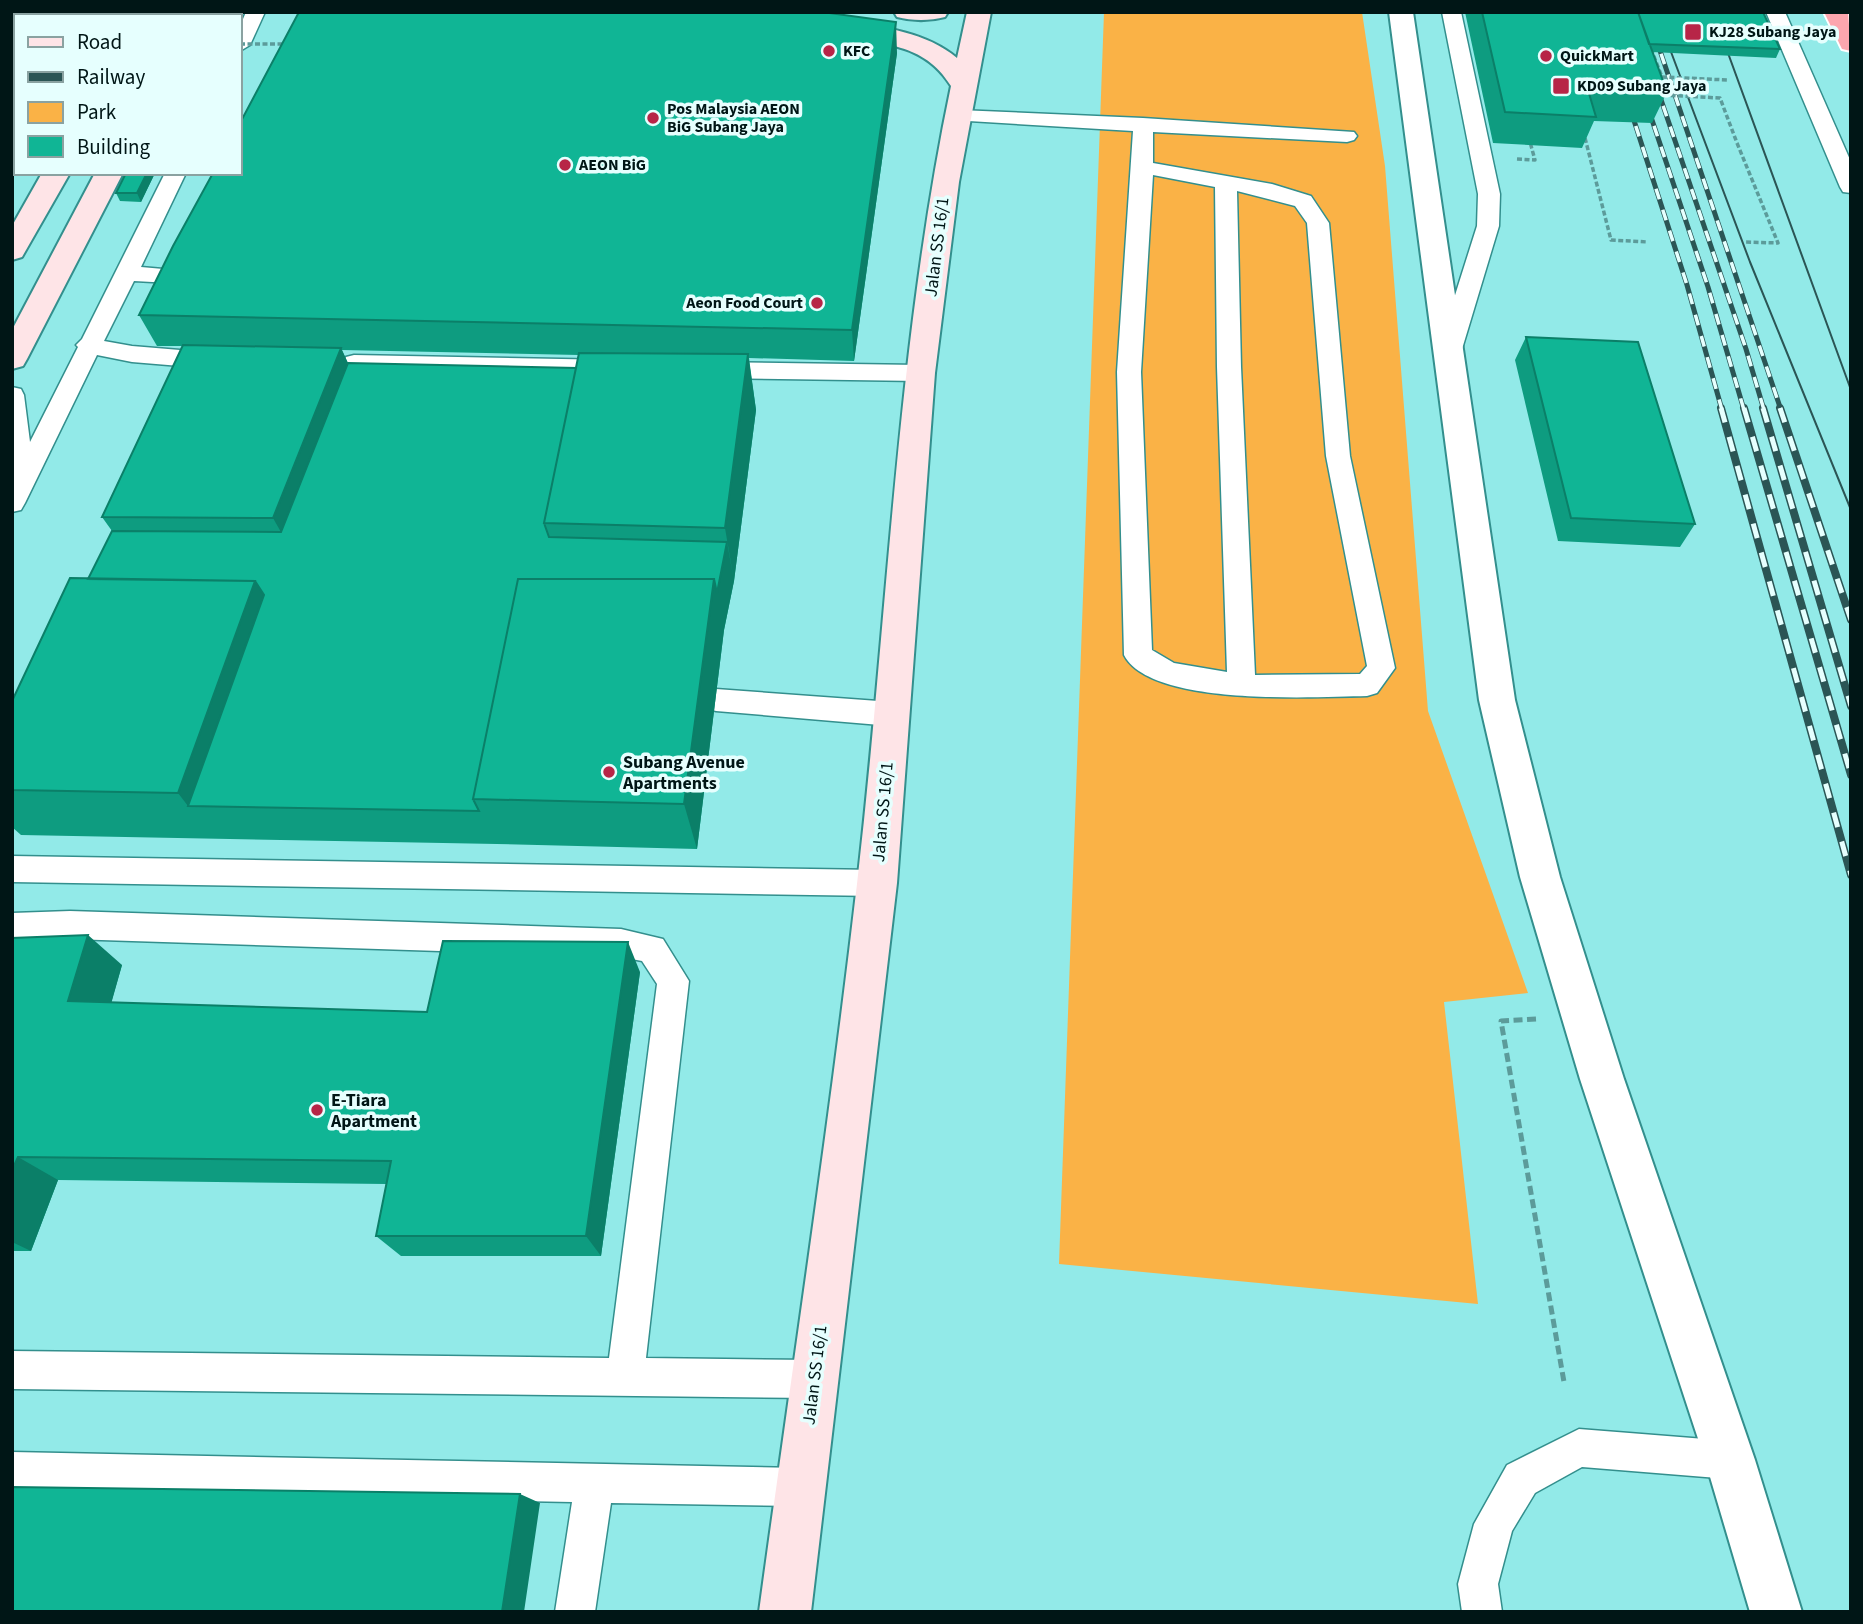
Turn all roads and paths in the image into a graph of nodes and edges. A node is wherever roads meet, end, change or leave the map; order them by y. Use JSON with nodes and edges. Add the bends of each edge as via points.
{"nodes":[{"id":1,"x":256,"y":12,"type":"edge"},
{"id":2,"x":906,"y":12,"type":"edge"},
{"id":3,"x":936,"y":12,"type":"edge"},
{"id":4,"x":979,"y":12,"type":"edge"},
{"id":5,"x":1401,"y":12,"type":"edge"},
{"id":6,"x":1451,"y":12,"type":"edge"},
{"id":7,"x":1775,"y":12,"type":"edge"},
{"id":8,"x":1836,"y":12,"type":"edge"},
{"id":9,"x":821,"y":26,"type":"edge"},
{"id":10,"x":1647,"y":38,"type":"edge"},
{"id":11,"x":242,"y":41,"type":"edge"},
{"id":12,"x":295,"y":44,"type":"edge"},
{"id":13,"x":1851,"y":44,"type":"edge"},
{"id":14,"x":242,"y":45,"type":"edge"},
{"id":15,"x":1728,"y":80,"type":"dead end"},
{"id":16,"x":1656,"y":94,"type":"edge"},
{"id":17,"x":961,"y":101,"type":"junction"},
{"id":18,"x":1143,"y":124,"type":"junction"},
{"id":19,"x":1583,"y":131,"type":"edge"},
{"id":20,"x":1347,"y":136,"type":"dead end"},
{"id":21,"x":1529,"y":138,"type":"edge"},
{"id":22,"x":1513,"y":159,"type":"dead end"},
{"id":23,"x":1143,"y":167,"type":"junction"},
{"id":24,"x":55,"y":175,"type":"edge"},
{"id":25,"x":108,"y":175,"type":"edge"},
{"id":26,"x":175,"y":175,"type":"edge"},
{"id":27,"x":1226,"y":184,"type":"junction"},
{"id":28,"x":1851,"y":187,"type":"edge"},
{"id":29,"x":1648,"y":242,"type":"dead end"},
{"id":30,"x":1746,"y":242,"type":"dead end"},
{"id":31,"x":12,"y":251,"type":"edge"},
{"id":32,"x":126,"y":273,"type":"junction"},
{"id":33,"x":189,"y":277,"type":"edge"},
{"id":34,"x":89,"y":345,"type":"junction"},
{"id":35,"x":1450,"y":349,"type":"junction"},
{"id":36,"x":12,"y":359,"type":"edge"},
{"id":37,"x":243,"y":361,"type":"edge"},
{"id":38,"x":326,"y":363,"type":"edge"},
{"id":39,"x":644,"y":368,"type":"edge"},
{"id":40,"x":686,"y":369,"type":"edge"},
{"id":41,"x":920,"y":373,"type":"junction"},
{"id":42,"x":12,"y":395,"type":"edge"},
{"id":43,"x":17,"y":493,"type":"edge"},
{"id":44,"x":1241,"y":687,"type":"junction"},
{"id":45,"x":716,"y":700,"type":"dead end"},
{"id":46,"x":892,"y":714,"type":"junction"},
{"id":47,"x":12,"y":869,"type":"edge"},
{"id":48,"x":877,"y":883,"type":"junction"},
{"id":49,"x":12,"y":927,"type":"edge"},
{"id":50,"x":1538,"y":1019,"type":"dead end"},
{"id":51,"x":12,"y":1370,"type":"edge"},
{"id":52,"x":625,"y":1376,"type":"junction"},
{"id":53,"x":814,"y":1378,"type":"junction"},
{"id":54,"x":1564,"y":1382,"type":"dead end"},
{"id":55,"x":1730,"y":1460,"type":"junction"},
{"id":56,"x":12,"y":1471,"type":"edge"},
{"id":57,"x":594,"y":1483,"type":"junction"},
{"id":58,"x":800,"y":1488,"type":"junction"},
{"id":59,"x":1480,"y":1598,"type":"edge"},
{"id":60,"x":575,"y":1612,"type":"edge"},
{"id":61,"x":785,"y":1612,"type":"edge"},
{"id":62,"x":1776,"y":1612,"type":"edge"}],
"edges":[{"from":1,"to":11,"type":"lane"},
{"from":2,"to":3,"type":"street"},
{"from":4,"to":17,"type":"street","name":"Jalan SS 16/1"},
{"from":5,"to":35,"type":"street"},
{"from":6,"to":35,"type":"lane","via":[[1489,194],[1488,226]]},
{"from":7,"to":28,"type":"lane"},
{"from":8,"to":13,"type":"highway"},
{"from":9,"to":17,"type":"street","via":[[876,33],[931,51],[948,63]]},
{"from":10,"to":15,"type":"path","bridge":true,"via":[[1662,77]]},
{"from":12,"to":14,"type":"path","bridge":true},
{"from":16,"to":30,"type":"path","bridge":true,"via":[[1720,97],[1778,243]]},
{"from":17,"to":18,"type":"lane"},
{"from":17,"to":41,"type":"street","name":"Jalan SS 16/1","via":[[945,182]]},
{"from":18,"to":20,"type":"lane"},
{"from":18,"to":23,"type":"lane"},
{"from":19,"to":29,"type":"path","via":[[1611,240]]},
{"from":21,"to":22,"type":"path","via":[[1535,160]]},
{"from":23,"to":27,"type":"lane"},
{"from":23,"to":44,"type":"lane","via":[[1129,372],[1138,655],[1168,673]]},
{"from":24,"to":31,"type":"street"},
{"from":25,"to":36,"type":"street"},
{"from":26,"to":32,"type":"lane"},
{"from":27,"to":44,"type":"lane"},
{"from":27,"to":44,"type":"lane","via":[[1303,201],[1318,223],[1338,456],[1381,668],[1367,685]]},
{"from":32,"to":33,"type":"lane"},
{"from":32,"to":34,"type":"lane"},
{"from":34,"to":37,"type":"lane","via":[[132,354]]},
{"from":34,"to":43,"type":"lane"},
{"from":35,"to":55,"type":"street","via":[[1497,700],[1540,877],[1602,1079]]},
{"from":38,"to":39,"type":"lane"},
{"from":40,"to":41,"type":"lane"},
{"from":41,"to":46,"type":"street","name":"Jalan SS 16/1"},
{"from":42,"to":43,"type":"lane"},
{"from":45,"to":46,"type":"lane"},
{"from":46,"to":48,"type":"street","name":"Jalan SS 16/1"},
{"from":47,"to":48,"type":"lane"},
{"from":48,"to":53,"type":"street","name":"Jalan SS 16/1"},
{"from":49,"to":52,"type":"lane","via":[[594,942],[652,949],[673,981]]},
{"from":50,"to":54,"type":"path","via":[[1501,1021]]},
{"from":51,"to":52,"type":"lane"},
{"from":52,"to":53,"type":"lane"},
{"from":53,"to":58,"type":"street","name":"Jalan SS 16/1"},
{"from":55,"to":59,"type":"lane","via":[[1579,1448],[1521,1479],[1494,1524]]},
{"from":55,"to":62,"type":"street"},
{"from":56,"to":57,"type":"lane"},
{"from":57,"to":58,"type":"lane"},
{"from":57,"to":60,"type":"lane"},
{"from":58,"to":61,"type":"street","name":"Jalan SS 16/1"}]}
